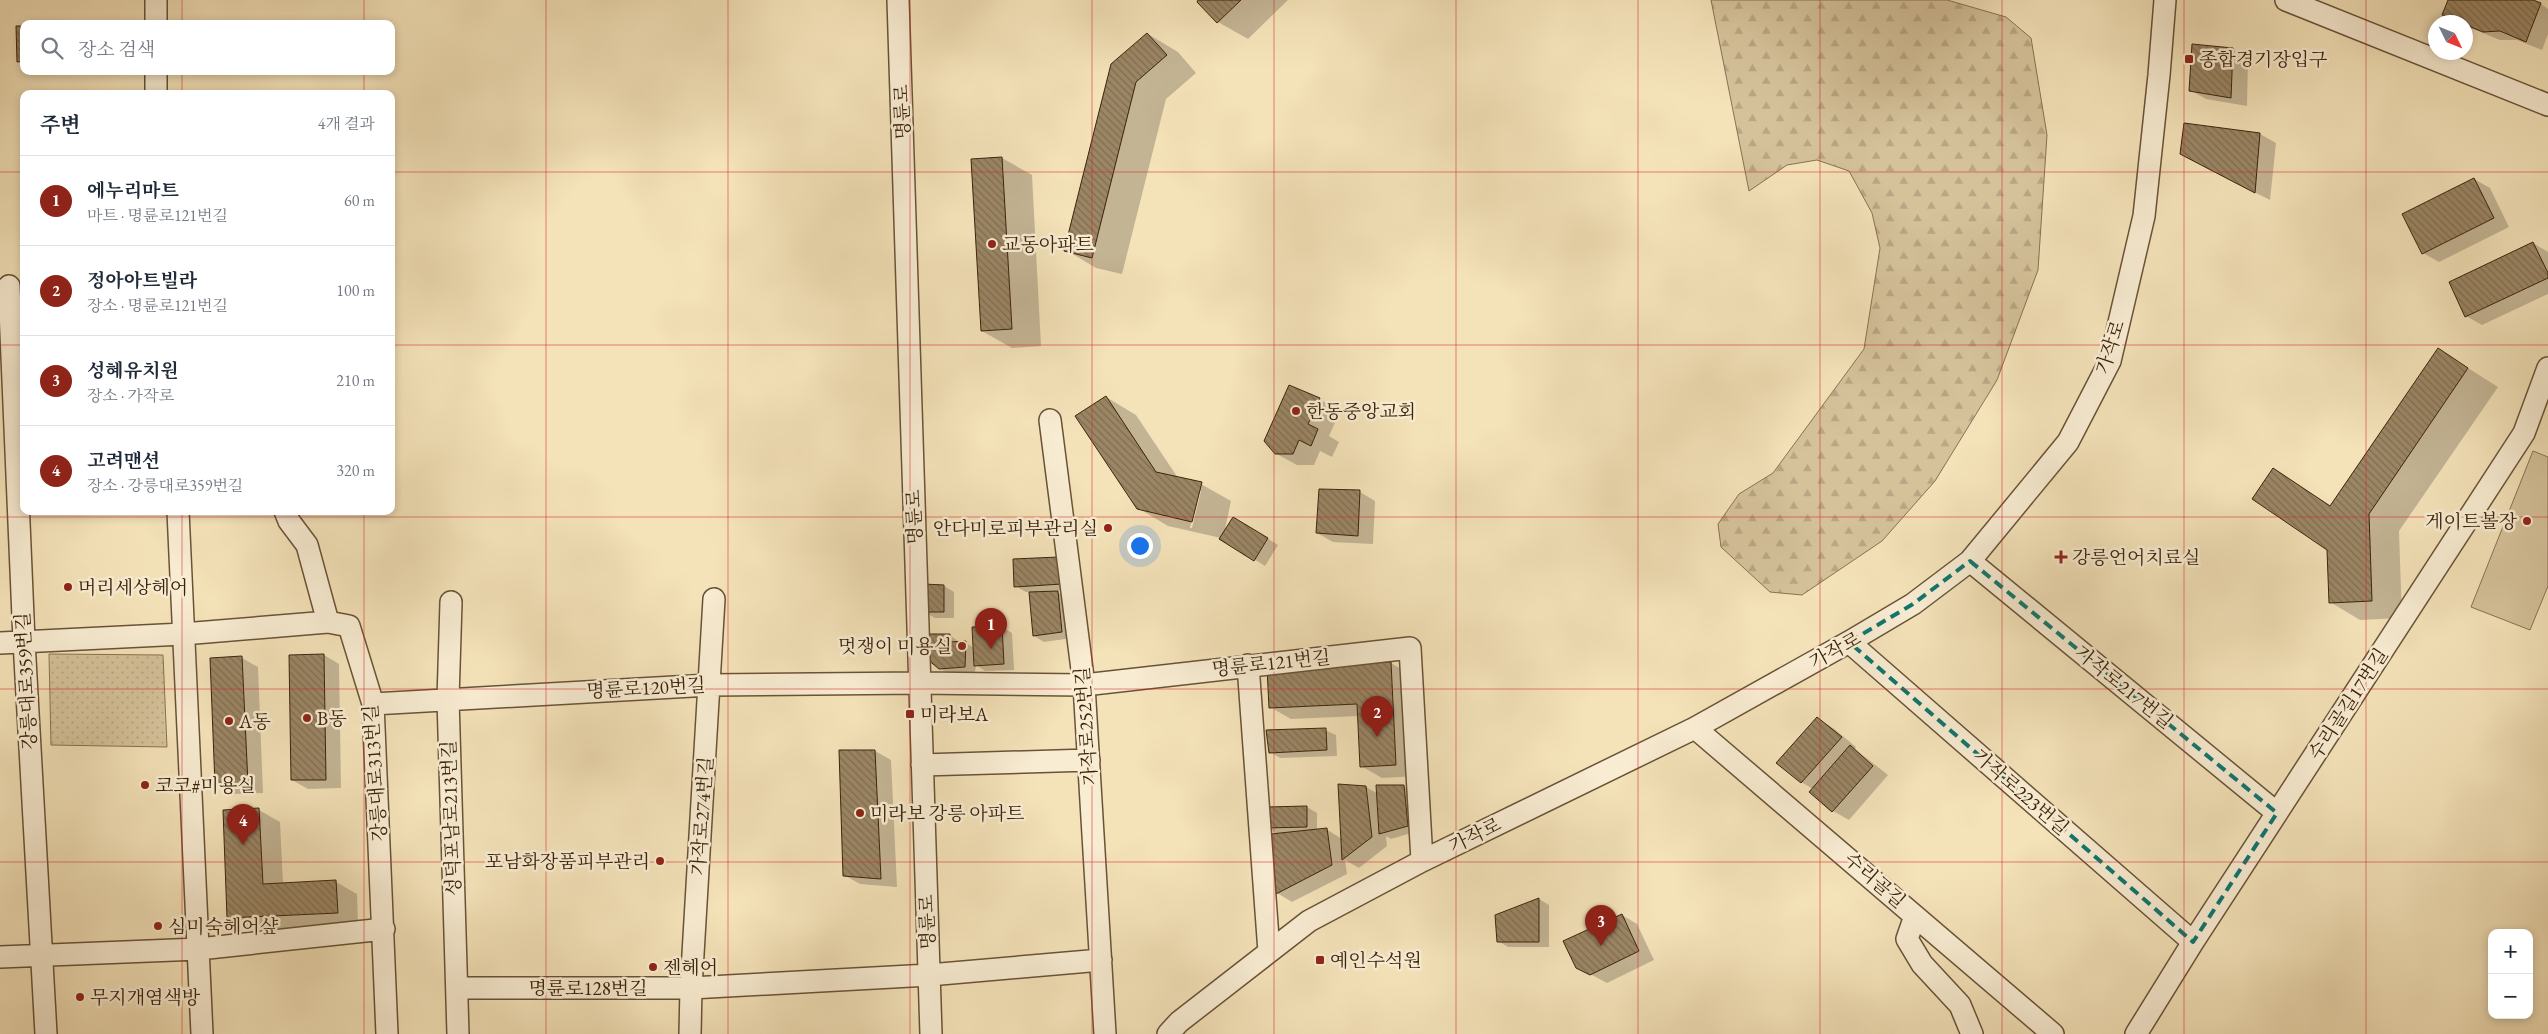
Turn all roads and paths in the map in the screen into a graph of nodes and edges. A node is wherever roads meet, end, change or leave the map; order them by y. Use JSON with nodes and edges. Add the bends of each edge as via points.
{"nodes":[{"id":1,"x":156,"y":0,"type":"edge"},
{"id":2,"x":898,"y":0,"type":"edge"},
{"id":3,"x":2165,"y":0,"type":"edge"},
{"id":4,"x":2286,"y":0,"type":"edge"},
{"id":5,"x":156,"y":20,"type":"edge"},
{"id":6,"x":156,"y":75,"type":"edge"},
{"id":7,"x":156,"y":90,"type":"edge"},
{"id":8,"x":2548,"y":105,"type":"edge"},
{"id":9,"x":11,"y":287,"type":"edge"},
{"id":10,"x":2548,"y":368,"type":"edge"},
{"id":11,"x":1050,"y":420,"type":"dead end"},
{"id":12,"x":178,"y":515,"type":"edge"},
{"id":13,"x":287,"y":515,"type":"edge"},
{"id":14,"x":1970,"y":561,"type":"junction"},
{"id":15,"x":714,"y":599,"type":"dead end"},
{"id":16,"x":451,"y":602,"type":"dead end"},
{"id":17,"x":328,"y":622,"type":"junction"},
{"id":18,"x":183,"y":634,"type":"junction"},
{"id":19,"x":24,"y":642,"type":"junction"},
{"id":20,"x":1849,"y":642,"type":"junction"},
{"id":21,"x":0,"y":643,"type":"edge"},
{"id":22,"x":1248,"y":665,"type":"junction"},
{"id":23,"x":920,"y":683,"type":"junction"},
{"id":24,"x":710,"y":685,"type":"junction"},
{"id":25,"x":1084,"y":685,"type":"junction"},
{"id":26,"x":448,"y":699,"type":"junction"},
{"id":27,"x":373,"y":704,"type":"junction"},
{"id":28,"x":1695,"y":728,"type":"junction"},
{"id":29,"x":1089,"y":760,"type":"junction"},
{"id":30,"x":922,"y":765,"type":"junction"},
{"id":31,"x":2277,"y":813,"type":"junction"},
{"id":32,"x":1422,"y":861,"type":"junction"},
{"id":33,"x":1915,"y":916,"type":"junction"},
{"id":34,"x":384,"y":929,"type":"junction"},
{"id":35,"x":2193,"y":942,"type":"junction"},
{"id":36,"x":199,"y":949,"type":"junction"},
{"id":37,"x":1269,"y":952,"type":"junction"},
{"id":38,"x":42,"y":956,"type":"junction"},
{"id":39,"x":0,"y":957,"type":"edge"},
{"id":40,"x":1101,"y":960,"type":"junction"},
{"id":41,"x":929,"y":975,"type":"junction"},
{"id":42,"x":456,"y":988,"type":"junction"},
{"id":43,"x":691,"y":988,"type":"junction"},
{"id":44,"x":46,"y":1034,"type":"edge"},
{"id":45,"x":202,"y":1034,"type":"edge"},
{"id":46,"x":387,"y":1034,"type":"edge"},
{"id":47,"x":458,"y":1034,"type":"edge"},
{"id":48,"x":690,"y":1034,"type":"edge"},
{"id":49,"x":931,"y":1034,"type":"edge"},
{"id":50,"x":1106,"y":1034,"type":"edge"},
{"id":51,"x":1168,"y":1034,"type":"edge"},
{"id":52,"x":1972,"y":1034,"type":"edge"},
{"id":53,"x":2054,"y":1034,"type":"edge"},
{"id":54,"x":2136,"y":1034,"type":"edge"}],
"edges":[{"from":1,"to":5,"type":"street"},
{"from":2,"to":23,"type":"street","name":"명륜로"},
{"from":3,"to":14,"type":"street","name":"가작로","via":[[2144,216],[2110,361],[2068,442]]},
{"from":4,"to":8,"type":"street"},
{"from":6,"to":7,"type":"street"},
{"from":9,"to":19,"type":"street","name":"강릉대로359번길"},
{"from":10,"to":31,"type":"street","name":"수리골길17번길","via":[[2524,433]]},
{"from":11,"to":25,"type":"street","name":"가작로252번길"},
{"from":12,"to":18,"type":"street"},
{"from":13,"to":17,"type":"street","via":[[306,545]]},
{"from":14,"to":20,"type":"street","name":"가작로","via":[[1913,604]]},
{"from":14,"to":31,"type":"street","name":"가작로217번길"},
{"from":15,"to":24,"type":"street","name":"가작로274번길"},
{"from":16,"to":26,"type":"street","name":"성덕포남로213번길"},
{"from":17,"to":18,"type":"street"},
{"from":17,"to":27,"type":"street","name":"강릉대로313번길","via":[[349,626]]},
{"from":18,"to":19,"type":"street"},
{"from":18,"to":36,"type":"street"},
{"from":19,"to":21,"type":"street"},
{"from":19,"to":38,"type":"street","name":"강릉대로359번길"},
{"from":20,"to":28,"type":"street","name":"가작로"},
{"from":20,"to":35,"type":"street","name":"가작로223번길"},
{"from":22,"to":25,"type":"street","name":"명륜로121번길"},
{"from":22,"to":32,"type":"street","name":"명륜로121번길","via":[[1410,648]]},
{"from":22,"to":37,"type":"street"},
{"from":23,"to":24,"type":"street","name":"명륜로120번길"},
{"from":23,"to":25,"type":"street","name":"명륜로121번길"},
{"from":23,"to":30,"type":"street","name":"명륜로"},
{"from":24,"to":26,"type":"street","name":"명륜로120번길"},
{"from":24,"to":43,"type":"street","name":"가작로274번길"},
{"from":25,"to":29,"type":"street","name":"가작로252번길"},
{"from":26,"to":27,"type":"street","name":"명륜로120번길"},
{"from":26,"to":42,"type":"street","name":"성덕포남로213번길"},
{"from":27,"to":34,"type":"street","name":"강릉대로313번길"},
{"from":28,"to":32,"type":"street","name":"가작로"},
{"from":28,"to":33,"type":"street","name":"수리골길"},
{"from":29,"to":30,"type":"street"},
{"from":29,"to":40,"type":"street","name":"가작로252번길"},
{"from":30,"to":41,"type":"street","name":"명륜로"},
{"from":31,"to":35,"type":"street","name":"수리골길17번길"},
{"from":32,"to":37,"type":"street","name":"가작로","via":[[1309,921]]},
{"from":33,"to":52,"type":"street","via":[[1907,939],[1922,964],[1960,1005]]},
{"from":33,"to":53,"type":"street","name":"수리골길"},
{"from":34,"to":36,"type":"street"},
{"from":34,"to":46,"type":"street","name":"강릉대로313번길"},
{"from":35,"to":54,"type":"street","name":"수리골길17번길"},
{"from":36,"to":38,"type":"street"},
{"from":36,"to":45,"type":"street"},
{"from":37,"to":51,"type":"street","name":"가작로"},
{"from":38,"to":39,"type":"street"},
{"from":38,"to":44,"type":"street","name":"강릉대로359번길"},
{"from":40,"to":41,"type":"street","name":"명륜로128번길"},
{"from":40,"to":50,"type":"street","name":"가작로252번길"},
{"from":41,"to":43,"type":"street","name":"명륜로128번길"},
{"from":41,"to":49,"type":"street","name":"명륜로"},
{"from":42,"to":43,"type":"street","name":"명륜로128번길"},
{"from":42,"to":47,"type":"street","name":"성덕포남로213번길"},
{"from":43,"to":48,"type":"street","name":"가작로274번길"}]}
